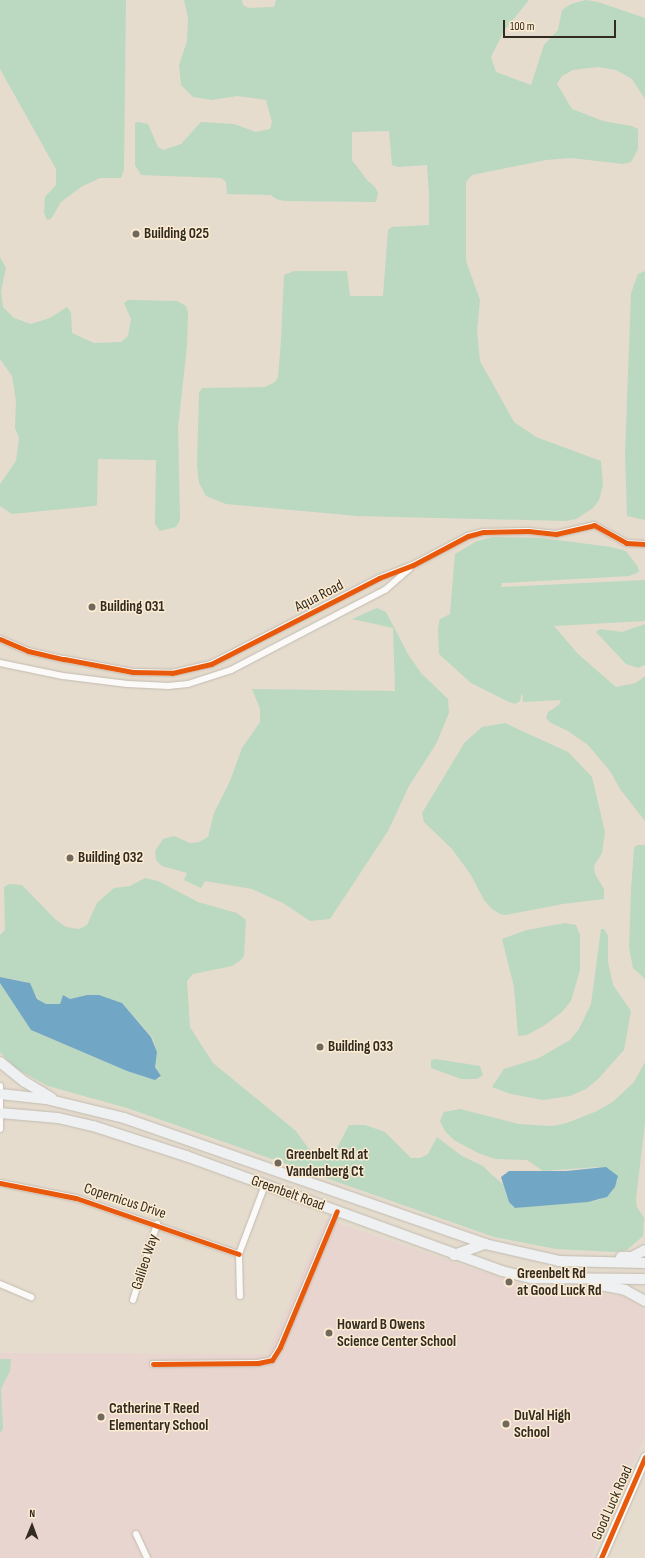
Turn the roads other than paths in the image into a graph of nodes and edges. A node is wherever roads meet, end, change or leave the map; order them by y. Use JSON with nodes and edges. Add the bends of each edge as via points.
{"nodes":[{"id":1,"x":645,"y":544,"type":"edge"},
{"id":2,"x":413,"y":565,"type":"junction"},
{"id":3,"x":0,"y":639,"type":"edge"},
{"id":4,"x":0,"y":663,"type":"edge"},
{"id":5,"x":0,"y":1062,"type":"edge"},
{"id":6,"x":0,"y":1091,"type":"edge"},
{"id":7,"x":59,"y":1102,"type":"junction"},
{"id":8,"x":0,"y":1113,"type":"edge"},
{"id":9,"x":0,"y":1129,"type":"edge"},
{"id":10,"x":0,"y":1182,"type":"edge"},
{"id":11,"x":265,"y":1185,"type":"junction"},
{"id":12,"x":337,"y":1211,"type":"junction"},
{"id":13,"x":157,"y":1224,"type":"junction"},
{"id":14,"x":485,"y":1244,"type":"junction"},
{"id":15,"x":645,"y":1250,"type":"edge"},
{"id":16,"x":525,"y":1253,"type":"junction"},
{"id":17,"x":239,"y":1254,"type":"junction"},
{"id":18,"x":454,"y":1255,"type":"junction"},
{"id":19,"x":645,"y":1263,"type":"edge"},
{"id":20,"x":560,"y":1277,"type":"junction"},
{"id":21,"x":645,"y":1279,"type":"edge"},
{"id":22,"x":0,"y":1284,"type":"edge"},
{"id":23,"x":240,"y":1296,"type":"dead end"},
{"id":24,"x":31,"y":1298,"type":"dead end"},
{"id":25,"x":133,"y":1300,"type":"dead end"},
{"id":26,"x":645,"y":1301,"type":"edge"},
{"id":27,"x":153,"y":1364,"type":"dead end"},
{"id":28,"x":645,"y":1457,"type":"edge"},
{"id":29,"x":136,"y":1534,"type":"dead end"},
{"id":30,"x":147,"y":1558,"type":"edge"},
{"id":31,"x":601,"y":1558,"type":"edge"}],
"edges":[{"from":1,"to":2,"type":"street","name":"Aqua Road","via":[[626,543],[594,525],[556,534],[528,531],[483,532],[462,539]]},
{"from":2,"to":3,"type":"street","name":"Aqua Road","via":[[379,578],[218,660],[194,669],[151,674],[133,672],[28,651]]},
{"from":2,"to":4,"type":"street","name":"Aqua Road","via":[[385,590],[231,670],[188,684],[128,684],[63,676]]},
{"from":5,"to":7,"type":"main road","via":[[25,1082]]},
{"from":6,"to":7,"type":"main road","name":"Greenbelt Road"},
{"from":6,"to":8,"type":"street"},
{"from":7,"to":14,"type":"main road","name":"Greenbelt Road","via":[[149,1126]]},
{"from":8,"to":9,"type":"street"},
{"from":8,"to":11,"type":"main road","name":"Greenbelt Road","via":[[58,1118],[93,1126]]},
{"from":10,"to":13,"type":"street","name":"Copernicus Drive","via":[[76,1198]]},
{"from":11,"to":12,"type":"main road","name":"Greenbelt Road"},
{"from":11,"to":17,"type":"street"},
{"from":12,"to":18,"type":"main road","name":"Greenbelt Road","via":[[422,1240]]},
{"from":12,"to":27,"type":"street","via":[[280,1347],[272,1360]]},
{"from":13,"to":17,"type":"street","name":"Copernicus Drive"},
{"from":13,"to":25,"type":"street","name":"Galileo Way"},
{"from":14,"to":16,"type":"main road","name":"Greenbelt Road"},
{"from":14,"to":18,"type":"main road"},
{"from":15,"to":16,"type":"main road","via":[[632,1257],[603,1258]]},
{"from":16,"to":19,"type":"main road","name":"Greenbelt Road","via":[[559,1261]]},
{"from":17,"to":23,"type":"street"},
{"from":18,"to":20,"type":"main road","name":"Greenbelt Road","via":[[531,1278]]},
{"from":20,"to":21,"type":"main road","name":"Greenbelt Road"},
{"from":20,"to":26,"type":"main road","via":[[625,1290]]},
{"from":22,"to":24,"type":"street"},
{"from":28,"to":31,"type":"main road","name":"Good Luck Road"},
{"from":29,"to":30,"type":"street"}]}
